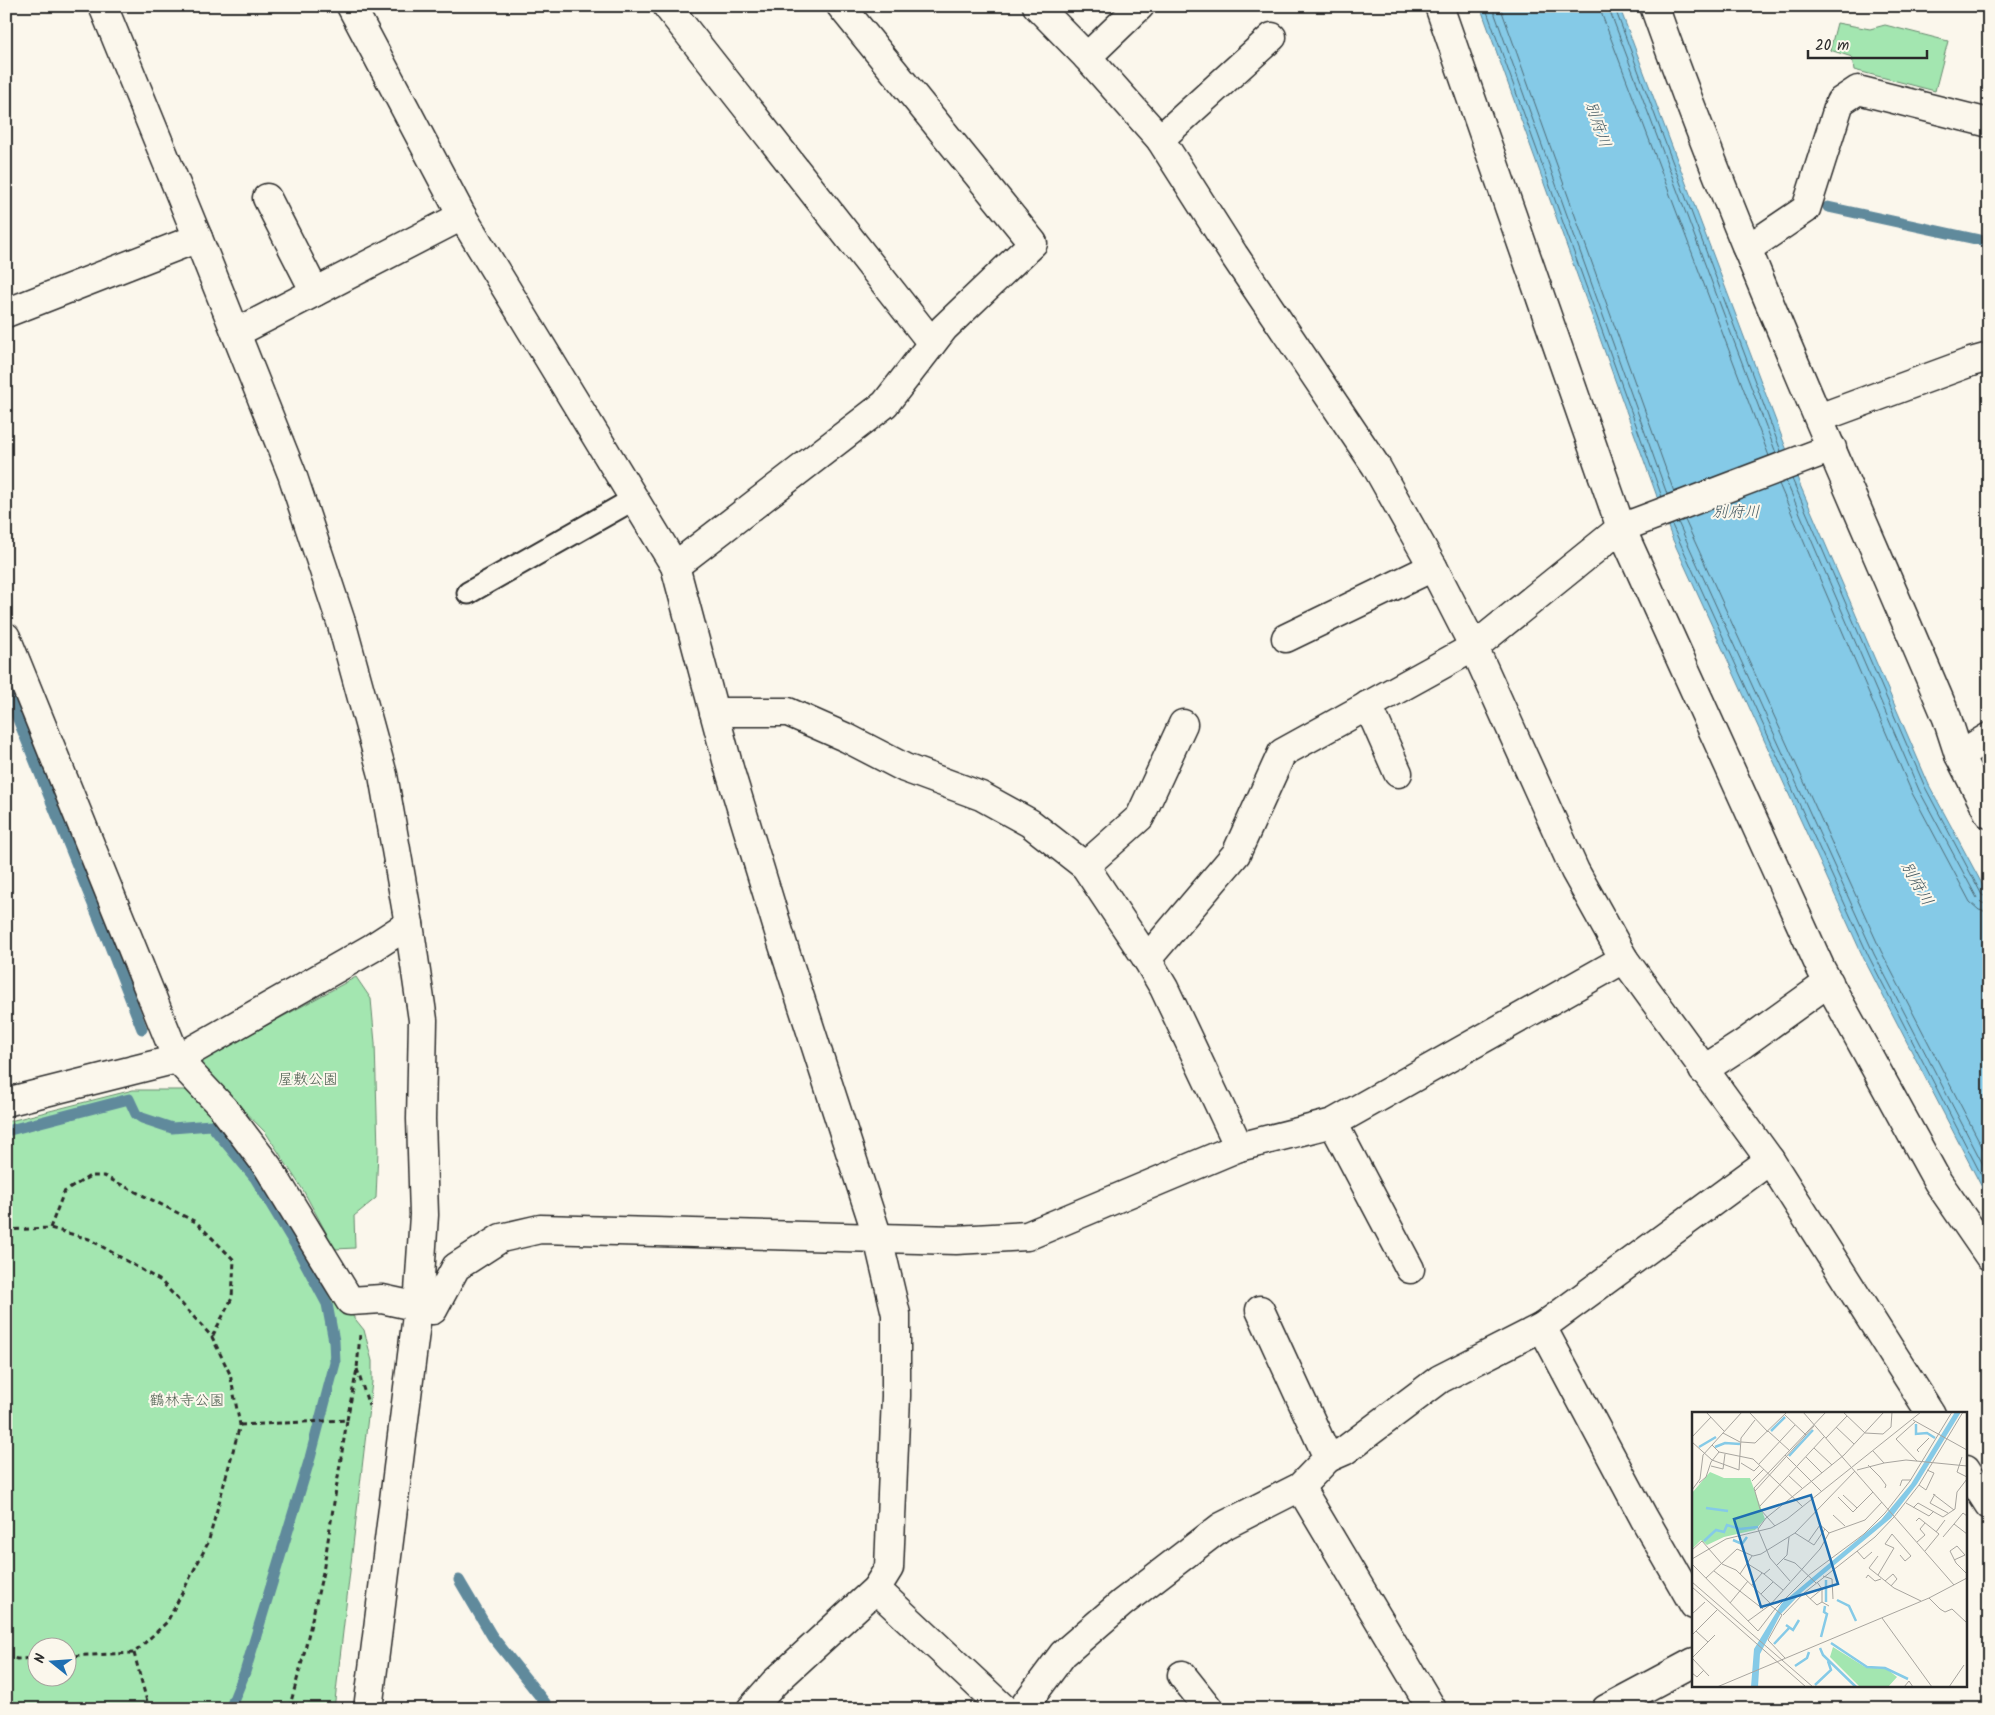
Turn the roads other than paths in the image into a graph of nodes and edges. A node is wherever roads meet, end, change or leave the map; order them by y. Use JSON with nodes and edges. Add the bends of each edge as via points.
{"nodes":[{"id":1,"x":103,"y":6,"type":"edge"},
{"id":2,"x":351,"y":6,"type":"edge"},
{"id":3,"x":667,"y":6,"type":"edge"},
{"id":4,"x":840,"y":6,"type":"edge"},
{"id":5,"x":1038,"y":6,"type":"edge"},
{"id":6,"x":1140,"y":6,"type":"edge"},
{"id":7,"x":1439,"y":6,"type":"edge"},
{"id":8,"x":1654,"y":6,"type":"edge"},
{"id":9,"x":1272,"y":37,"type":"dead end"},
{"id":10,"x":1087,"y":57,"type":"junction"},
{"id":11,"x":1989,"y":123,"type":"edge"},
{"id":12,"x":1160,"y":139,"type":"junction"},
{"id":13,"x":267,"y":198,"type":"dead end"},
{"id":14,"x":462,"y":216,"type":"junction"},
{"id":15,"x":198,"y":238,"type":"junction"},
{"id":16,"x":1747,"y":249,"type":"junction"},
{"id":17,"x":315,"y":292,"type":"junction"},
{"id":18,"x":6,"y":314,"type":"edge"},
{"id":19,"x":236,"y":333,"type":"junction"},
{"id":20,"x":932,"y":343,"type":"junction"},
{"id":21,"x":1989,"y":357,"type":"edge"},
{"id":22,"x":1820,"y":418,"type":"junction"},
{"id":23,"x":1832,"y":448,"type":"junction"},
{"id":24,"x":634,"y":499,"type":"junction"},
{"id":25,"x":1621,"y":528,"type":"junction"},
{"id":26,"x":675,"y":566,"type":"junction"},
{"id":27,"x":1434,"y":568,"type":"junction"},
{"id":28,"x":468,"y":593,"type":"dead end"},
{"id":29,"x":6,"y":637,"type":"edge"},
{"id":30,"x":1286,"y":638,"type":"dead end"},
{"id":31,"x":1474,"y":647,"type":"junction"},
{"id":32,"x":1368,"y":706,"type":"junction"},
{"id":33,"x":714,"y":712,"type":"junction"},
{"id":34,"x":1183,"y":724,"type":"dead end"},
{"id":35,"x":1989,"y":737,"type":"edge"},
{"id":36,"x":1959,"y":755,"type":"junction"},
{"id":37,"x":1398,"y":773,"type":"dead end"},
{"id":38,"x":1989,"y":814,"type":"edge"},
{"id":39,"x":1085,"y":866,"type":"junction"},
{"id":40,"x":409,"y":924,"type":"junction"},
{"id":41,"x":1147,"y":958,"type":"junction"},
{"id":42,"x":1624,"y":959,"type":"junction"},
{"id":43,"x":1829,"y":982,"type":"junction"},
{"id":44,"x":177,"y":1059,"type":"junction"},
{"id":45,"x":1703,"y":1070,"type":"junction"},
{"id":46,"x":6,"y":1102,"type":"edge"},
{"id":47,"x":1333,"y":1123,"type":"junction"},
{"id":48,"x":1239,"y":1147,"type":"junction"},
{"id":49,"x":1770,"y":1160,"type":"junction"},
{"id":50,"x":878,"y":1238,"type":"junction"},
{"id":51,"x":1989,"y":1256,"type":"edge"},
{"id":52,"x":1410,"y":1269,"type":"dead end"},
{"id":53,"x":418,"y":1307,"type":"junction"},
{"id":54,"x":1260,"y":1310,"type":"dead end"},
{"id":55,"x":1542,"y":1327,"type":"junction"},
{"id":56,"x":1930,"y":1412,"type":"edge"},
{"id":57,"x":1328,"y":1458,"type":"junction"},
{"id":58,"x":1968,"y":1474,"type":"edge"},
{"id":59,"x":1300,"y":1487,"type":"junction"},
{"id":60,"x":1979,"y":1501,"type":"edge"},
{"id":61,"x":876,"y":1589,"type":"junction"},
{"id":62,"x":1692,"y":1602,"type":"edge"},
{"id":63,"x":1692,"y":1663,"type":"edge"},
{"id":64,"x":1182,"y":1675,"type":"dead end"},
{"id":65,"x":368,"y":1709,"type":"edge"},
{"id":66,"x":750,"y":1709,"type":"edge"},
{"id":67,"x":1004,"y":1709,"type":"edge"},
{"id":68,"x":1022,"y":1709,"type":"edge"},
{"id":69,"x":1209,"y":1709,"type":"edge"},
{"id":70,"x":1432,"y":1709,"type":"edge"},
{"id":71,"x":1606,"y":1709,"type":"edge"}],
"edges":[{"from":1,"to":15,"type":"street"},
{"from":2,"to":14,"type":"street"},
{"from":3,"to":20,"type":"street"},
{"from":4,"to":20,"type":"street","via":[[1032,243]]},
{"from":5,"to":10,"type":"street"},
{"from":6,"to":10,"type":"street"},
{"from":7,"to":25,"type":"street"},
{"from":8,"to":16,"type":"street"},
{"from":9,"to":12,"type":"street"},
{"from":10,"to":12,"type":"street"},
{"from":11,"to":16,"type":"street","via":[[1858,90],[1840,102],[1806,209]]},
{"from":12,"to":27,"type":"street","via":[[1376,466]]},
{"from":13,"to":17,"type":"street"},
{"from":14,"to":17,"type":"street"},
{"from":14,"to":24,"type":"street"},
{"from":15,"to":18,"type":"street"},
{"from":15,"to":19,"type":"street"},
{"from":16,"to":22,"type":"street"},
{"from":17,"to":19,"type":"street"},
{"from":19,"to":40,"type":"street","via":[[292,474],[342,625],[383,775]]},
{"from":20,"to":26,"type":"street","via":[[885,404]]},
{"from":21,"to":22,"type":"street"},
{"from":22,"to":23,"type":"street"},
{"from":23,"to":25,"type":"street"},
{"from":23,"to":36,"type":"street","via":[[1947,718]]},
{"from":24,"to":26,"type":"street"},
{"from":24,"to":28,"type":"lane"},
{"from":25,"to":31,"type":"street"},
{"from":25,"to":43,"type":"street"},
{"from":26,"to":33,"type":"street"},
{"from":27,"to":30,"type":"street"},
{"from":27,"to":31,"type":"street"},
{"from":29,"to":44,"type":"street"},
{"from":31,"to":32,"type":"street"},
{"from":31,"to":42,"type":"street","via":[[1575,871]]},
{"from":32,"to":37,"type":"street"},
{"from":32,"to":41,"type":"street","via":[[1282,753],[1236,854]]},
{"from":33,"to":39,"type":"street","via":[[788,712],[905,768],[981,796],[1030,822]]},
{"from":33,"to":50,"type":"street","via":[[782,942]]},
{"from":34,"to":39,"type":"street","via":[[1140,817]]},
{"from":35,"to":36,"type":"street"},
{"from":36,"to":38,"type":"street"},
{"from":39,"to":41,"type":"street"},
{"from":40,"to":44,"type":"street"},
{"from":40,"to":53,"type":"street","via":[[423,1020],[421,1119],[424,1215]]},
{"from":41,"to":48,"type":"street"},
{"from":42,"to":45,"type":"street"},
{"from":42,"to":47,"type":"street"},
{"from":43,"to":45,"type":"street"},
{"from":43,"to":51,"type":"street","via":[[1938,1182]]},
{"from":44,"to":46,"type":"street"},
{"from":44,"to":53,"type":"street","via":[[222,1108],[268,1167],[350,1301],[382,1300]]},
{"from":45,"to":49,"type":"street"},
{"from":47,"to":48,"type":"street"},
{"from":47,"to":52,"type":"street"},
{"from":48,"to":50,"type":"street","via":[[1027,1236],[956,1240]]},
{"from":49,"to":55,"type":"street"},
{"from":49,"to":56,"type":"street"},
{"from":50,"to":53,"type":"street","via":[[540,1229],[501,1238],[456,1267],[433,1310]]},
{"from":50,"to":61,"type":"street","via":[[896,1314],[896,1396],[889,1568]]},
{"from":53,"to":65,"type":"street"},
{"from":54,"to":57,"type":"street"},
{"from":55,"to":57,"type":"street","via":[[1440,1380],[1344,1451]]},
{"from":55,"to":62,"type":"street"},
{"from":57,"to":59,"type":"street"},
{"from":58,"to":60,"type":"street"},
{"from":59,"to":68,"type":"street","via":[[1221,1527],[1122,1603],[1063,1654]]},
{"from":59,"to":70,"type":"street"},
{"from":61,"to":66,"type":"street"},
{"from":61,"to":67,"type":"street"},
{"from":63,"to":71,"type":"street"},
{"from":64,"to":69,"type":"street"}]}
